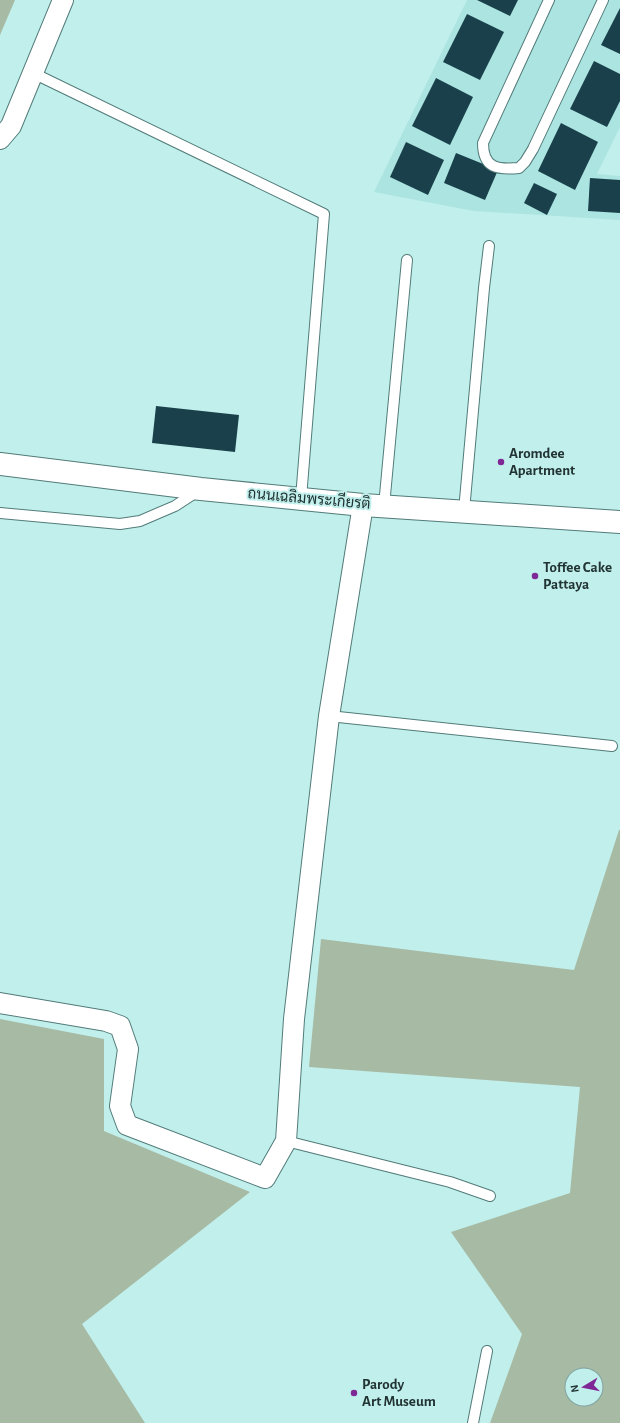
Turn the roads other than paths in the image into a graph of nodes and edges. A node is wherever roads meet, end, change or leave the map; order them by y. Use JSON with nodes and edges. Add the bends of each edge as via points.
{"nodes":[{"id":1,"x":63,"y":0,"type":"edge"},
{"id":2,"x":549,"y":0,"type":"edge"},
{"id":3,"x":603,"y":0,"type":"edge"},
{"id":4,"x":33,"y":73,"type":"junction"},
{"id":5,"x":0,"y":139,"type":"edge"},
{"id":6,"x":489,"y":246,"type":"dead end"},
{"id":7,"x":407,"y":260,"type":"dead end"},
{"id":8,"x":0,"y":464,"type":"edge"},
{"id":9,"x":201,"y":489,"type":"junction"},
{"id":10,"x":301,"y":498,"type":"junction"},
{"id":11,"x":373,"y":505,"type":"junction"},
{"id":12,"x":464,"y":511,"type":"junction"},
{"id":13,"x":0,"y":513,"type":"edge"},
{"id":14,"x":620,"y":522,"type":"edge"},
{"id":15,"x":330,"y":716,"type":"junction"},
{"id":16,"x":612,"y":746,"type":"dead end"},
{"id":17,"x":0,"y":1003,"type":"edge"},
{"id":18,"x":286,"y":1141,"type":"junction"},
{"id":19,"x":490,"y":1196,"type":"dead end"},
{"id":20,"x":487,"y":1351,"type":"dead end"},
{"id":21,"x":474,"y":1423,"type":"edge"}],
"edges":[{"from":1,"to":4,"type":"street"},
{"from":2,"to":3,"type":"lane","via":[[483,143],[483,154],[488,163],[504,169],[518,168],[533,149]]},
{"from":4,"to":5,"type":"street","via":[[11,126]]},
{"from":4,"to":10,"type":"lane","via":[[324,214]]},
{"from":6,"to":12,"type":"lane"},
{"from":7,"to":11,"type":"lane"},
{"from":8,"to":9,"type":"street","name":"ถนนเฉลิมพระเกียรติ"},
{"from":9,"to":10,"type":"street","name":"ถนนเฉลิมพระเกียรติ"},
{"from":9,"to":13,"type":"lane","via":[[175,506],[140,521],[120,524]]},
{"from":10,"to":11,"type":"street","name":"ถนนเฉลิมพระเกียรติ"},
{"from":11,"to":12,"type":"street","name":"ถนนเฉลิมพระเกียรติ"},
{"from":11,"to":15,"type":"street"},
{"from":12,"to":14,"type":"street","name":"ถนนเฉลิมพระเกียรติ"},
{"from":15,"to":16,"type":"lane"},
{"from":15,"to":18,"type":"street","via":[[294,1019]]},
{"from":17,"to":18,"type":"street","via":[[106,1021],[120,1026],[128,1049],[120,1106],[127,1125],[265,1178]]},
{"from":18,"to":19,"type":"lane","via":[[450,1182]]},
{"from":20,"to":21,"type":"lane"}]}
